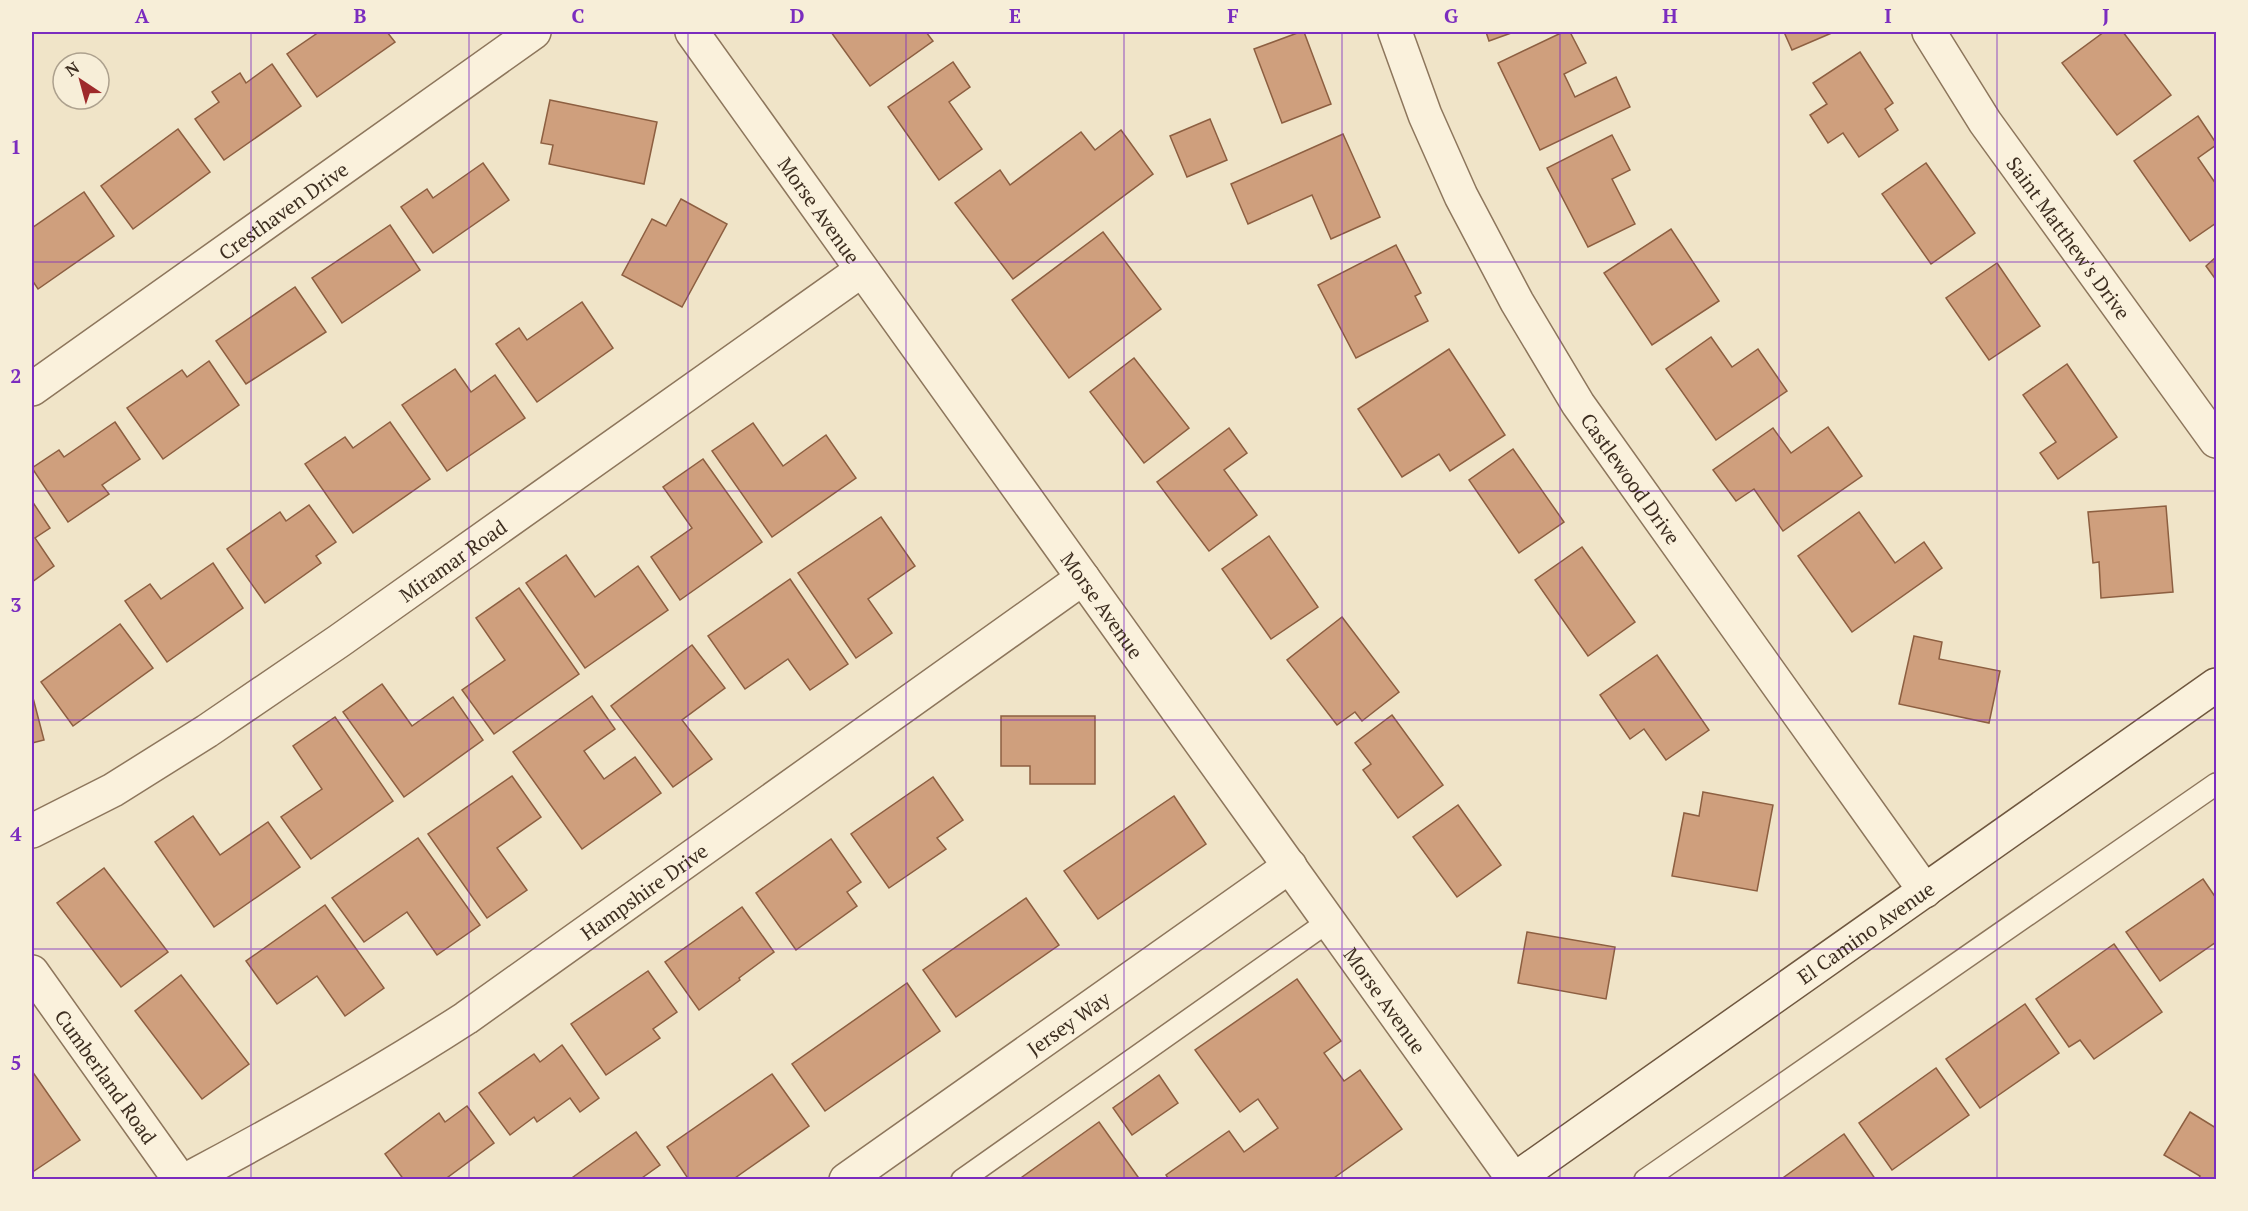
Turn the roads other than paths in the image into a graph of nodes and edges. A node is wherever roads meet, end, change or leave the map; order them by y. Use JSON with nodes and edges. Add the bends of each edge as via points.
{"nodes":[{"id":1,"x":534,"y":32,"type":"edge"},
{"id":2,"x":692,"y":32,"type":"edge"},
{"id":3,"x":1395,"y":32,"type":"edge"},
{"id":4,"x":1929,"y":32,"type":"edge"},
{"id":5,"x":862,"y":270,"type":"junction"},
{"id":6,"x":32,"y":389,"type":"edge"},
{"id":7,"x":2217,"y":441,"type":"edge"},
{"id":8,"x":1083,"y":578,"type":"junction"},
{"id":9,"x":2217,"y":685,"type":"edge"},
{"id":10,"x":2217,"y":784,"type":"edge"},
{"id":11,"x":32,"y":831,"type":"edge"},
{"id":12,"x":1290,"y":866,"type":"junction"},
{"id":13,"x":1925,"y":891,"type":"junction"},
{"id":14,"x":1329,"y":921,"type":"junction"},
{"id":15,"x":32,"y":972,"type":"edge"},
{"id":16,"x":180,"y":1179,"type":"edge"},
{"id":17,"x":186,"y":1179,"type":"edge"},
{"id":18,"x":846,"y":1179,"type":"edge"},
{"id":19,"x":962,"y":1179,"type":"edge"},
{"id":20,"x":1514,"y":1179,"type":"edge"},
{"id":21,"x":1645,"y":1179,"type":"edge"}],
"edges":[{"from":1,"to":6,"type":"street","name":"Cresthaven Drive"},
{"from":2,"to":5,"type":"street","name":"Morse Avenue"},
{"from":3,"to":13,"type":"street","name":"Castlewood Drive","via":[[1425,115],[1461,196],[1517,302],[1578,404]]},
{"from":4,"to":7,"type":"street","name":"Saint Matthew's Drive","via":[[1985,122]]},
{"from":5,"to":8,"type":"street","name":"Morse Avenue"},
{"from":5,"to":11,"type":"street","name":"Miramar Road","via":[[207,731],[112,790]]},
{"from":8,"to":12,"type":"street","name":"Morse Avenue"},
{"from":8,"to":17,"type":"street","name":"Hampshire Drive","via":[[466,1018],[305,1117]]},
{"from":9,"to":13,"type":"street","name":"El Camino Avenue"},
{"from":10,"to":21,"type":"lane"},
{"from":12,"to":14,"type":"street","name":"Morse Avenue"},
{"from":12,"to":18,"type":"street","name":"Jersey Way"},
{"from":13,"to":20,"type":"street","name":"El Camino Avenue"},
{"from":14,"to":19,"type":"lane"},
{"from":14,"to":20,"type":"street","name":"Morse Avenue"},
{"from":15,"to":16,"type":"street","name":"Cumberland Road"}]}
